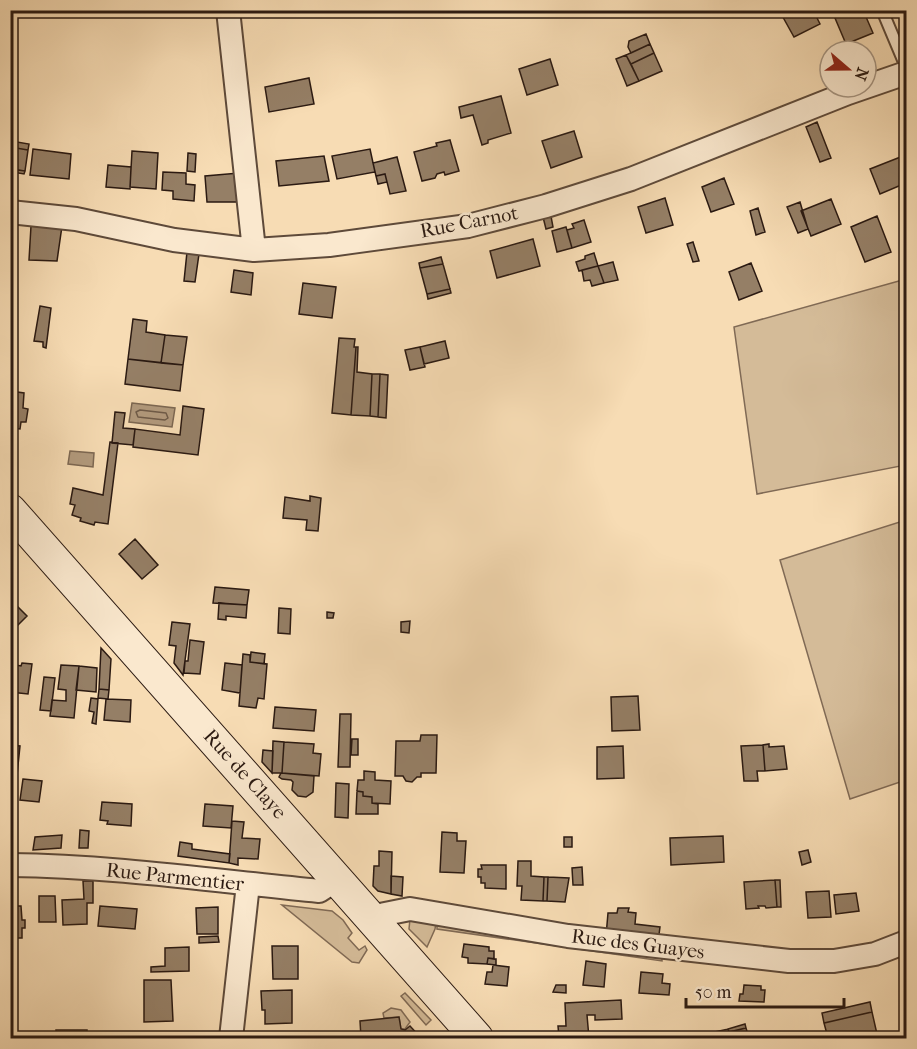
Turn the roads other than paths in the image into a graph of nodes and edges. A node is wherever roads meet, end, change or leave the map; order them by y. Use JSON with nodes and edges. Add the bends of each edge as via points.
{"nodes":[{"id":1,"x":228,"y":10,"type":"edge"},
{"id":2,"x":882,"y":10,"type":"edge"},
{"id":3,"x":906,"y":67,"type":"edge"},
{"id":4,"x":906,"y":73,"type":"edge"},
{"id":5,"x":10,"y":212,"type":"edge"},
{"id":6,"x":254,"y":250,"type":"junction"},
{"id":7,"x":10,"y":510,"type":"edge"},
{"id":8,"x":10,"y":866,"type":"edge"},
{"id":9,"x":336,"y":880,"type":"junction"},
{"id":10,"x":248,"y":884,"type":"junction"},
{"id":11,"x":370,"y":917,"type":"junction"},
{"id":12,"x":906,"y":942,"type":"edge"},
{"id":13,"x":231,"y":1038,"type":"edge"},
{"id":14,"x":477,"y":1038,"type":"edge"}],
"edges":[{"from":1,"to":6,"type":"street"},
{"from":2,"to":3,"type":"lane"},
{"from":4,"to":6,"type":"street","name":"Rue Carnot","via":[[631,179],[546,206],[468,226],[329,245]]},
{"from":5,"to":6,"type":"street","name":"Rue Carnot","via":[[75,219],[174,240]]},
{"from":7,"to":9,"type":"street","name":"Rue de Claye"},
{"from":8,"to":10,"type":"street","name":"Rue Parmentier","via":[[160,873]]},
{"from":9,"to":10,"type":"street","name":"Rue Parmentier","via":[[319,891]]},
{"from":9,"to":11,"type":"street","name":"Rue de Claye"},
{"from":10,"to":13,"type":"street"},
{"from":11,"to":12,"type":"street","name":"Rue des Guayes","via":[[410,909],[568,936],[789,961],[834,961],[875,954]]},
{"from":11,"to":14,"type":"street","name":"Rue de Claye"}]}
